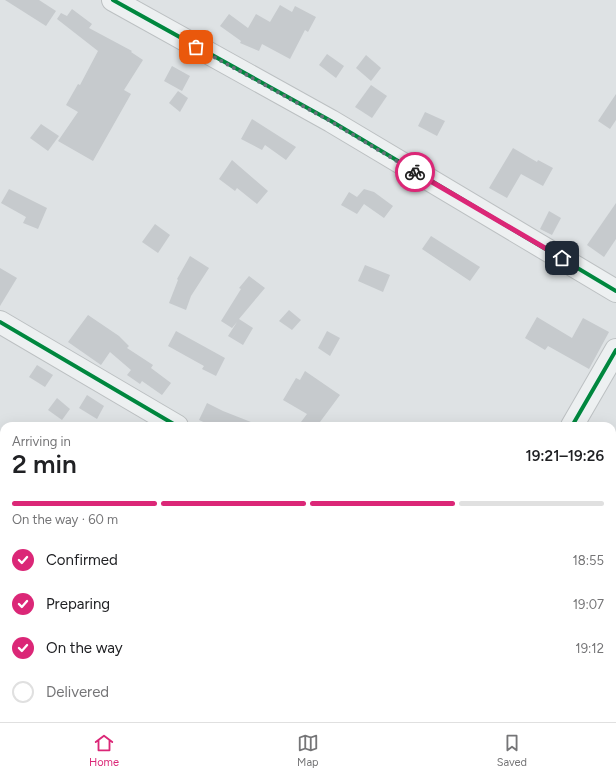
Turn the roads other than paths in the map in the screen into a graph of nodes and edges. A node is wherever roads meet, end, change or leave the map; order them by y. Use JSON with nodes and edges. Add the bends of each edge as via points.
{"nodes":[{"id":1,"x":113,"y":0,"type":"edge"},
{"id":2,"x":616,"y":291,"type":"edge"},
{"id":3,"x":0,"y":322,"type":"edge"},
{"id":4,"x":616,"y":350,"type":"edge"},
{"id":5,"x":170,"y":422,"type":"edge"},
{"id":6,"x":574,"y":422,"type":"edge"}],
"edges":[{"from":1,"to":2,"type":"street","via":[[330,121]]},
{"from":3,"to":5,"type":"street"},
{"from":4,"to":6,"type":"street"}]}
